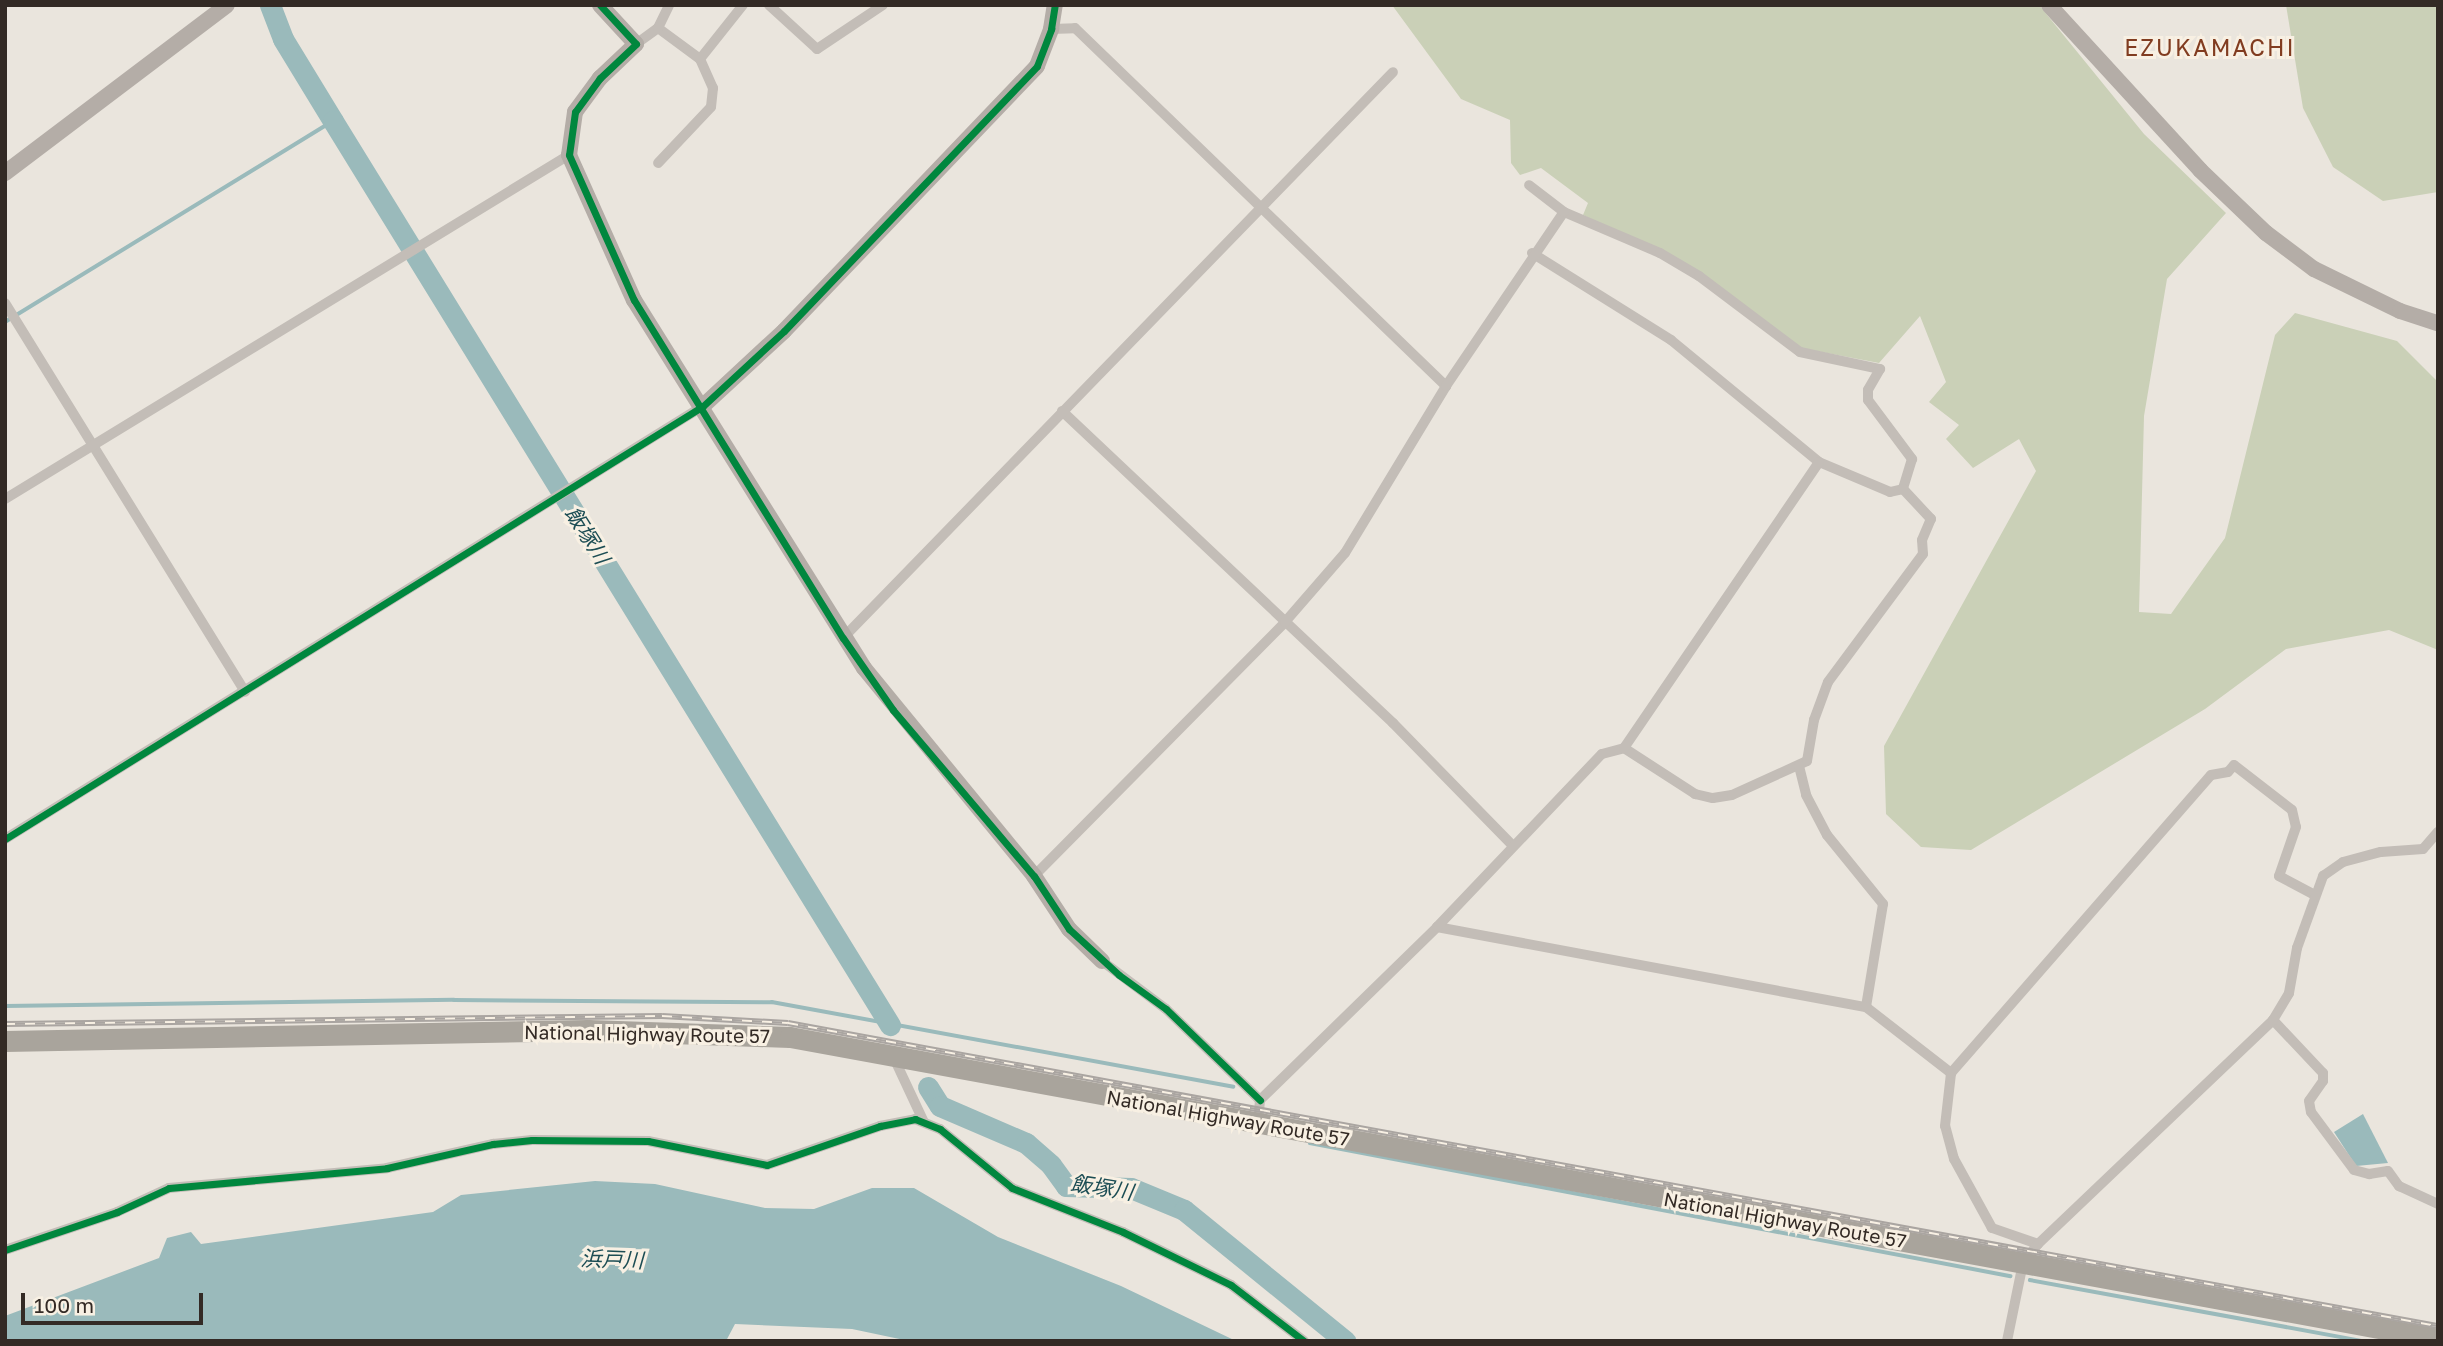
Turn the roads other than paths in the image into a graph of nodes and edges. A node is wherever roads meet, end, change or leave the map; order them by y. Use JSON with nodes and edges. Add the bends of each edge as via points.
{"nodes":[{"id":1,"x":227,"y":5,"type":"edge"},
{"id":2,"x":600,"y":5,"type":"edge"},
{"id":3,"x":669,"y":5,"type":"edge"},
{"id":4,"x":743,"y":5,"type":"edge"},
{"id":5,"x":769,"y":5,"type":"edge"},
{"id":6,"x":883,"y":5,"type":"edge"},
{"id":7,"x":1055,"y":5,"type":"edge"},
{"id":8,"x":2049,"y":5,"type":"edge"},
{"id":9,"x":658,"y":28,"type":"junction"},
{"id":10,"x":1051,"y":29,"type":"junction"},
{"id":11,"x":636,"y":44,"type":"junction"},
{"id":12,"x":700,"y":59,"type":"junction"},
{"id":13,"x":1393,"y":72,"type":"dead end"},
{"id":14,"x":569,"y":155,"type":"junction"},
{"id":15,"x":658,"y":163,"type":"dead end"},
{"id":16,"x":5,"y":173,"type":"edge"},
{"id":17,"x":1529,"y":186,"type":"dead end"},
{"id":18,"x":1262,"y":206,"type":"junction"},
{"id":19,"x":1563,"y":212,"type":"junction"},
{"id":20,"x":1532,"y":253,"type":"junction"},
{"id":21,"x":5,"y":303,"type":"edge"},
{"id":22,"x":2438,"y":323,"type":"edge"},
{"id":23,"x":1446,"y":386,"type":"junction"},
{"id":24,"x":703,"y":406,"type":"junction"},
{"id":25,"x":1062,"y":411,"type":"junction"},
{"id":26,"x":92,"y":445,"type":"junction"},
{"id":27,"x":1819,"y":462,"type":"junction"},
{"id":28,"x":1903,"y":489,"type":"junction"},
{"id":29,"x":5,"y":499,"type":"edge"},
{"id":30,"x":1285,"y":622,"type":"junction"},
{"id":31,"x":843,"y":638,"type":"junction"},
{"id":32,"x":244,"y":692,"type":"junction"},
{"id":33,"x":1625,"y":748,"type":"junction"},
{"id":34,"x":1799,"y":766,"type":"junction"},
{"id":35,"x":2438,"y":832,"type":"edge"},
{"id":36,"x":5,"y":839,"type":"edge"},
{"id":37,"x":1513,"y":846,"type":"junction"},
{"id":38,"x":1034,"y":876,"type":"junction"},
{"id":39,"x":2314,"y":895,"type":"junction"},
{"id":40,"x":1437,"y":927,"type":"junction"},
{"id":41,"x":1102,"y":961,"type":"joint"},
{"id":42,"x":1866,"y":1007,"type":"junction"},
{"id":43,"x":2273,"y":1020,"type":"junction"},
{"id":44,"x":5,"y":1041,"type":"edge"},
{"id":45,"x":893,"y":1056,"type":"junction"},
{"id":46,"x":1951,"y":1073,"type":"junction"},
{"id":47,"x":1261,"y":1100,"type":"junction"},
{"id":48,"x":923,"y":1120,"type":"junction"},
{"id":49,"x":1258,"y":1124,"type":"junction"},
{"id":50,"x":2438,"y":1204,"type":"edge"},
{"id":51,"x":2038,"y":1244,"type":"junction"},
{"id":52,"x":5,"y":1250,"type":"edge"},
{"id":53,"x":2023,"y":1263,"type":"junction"},
{"id":54,"x":2438,"y":1339,"type":"edge"},
{"id":55,"x":1304,"y":1341,"type":"edge"},
{"id":56,"x":2007,"y":1341,"type":"edge"}],
"edges":[{"from":1,"to":16,"type":"street"},
{"from":2,"to":11,"type":"street"},
{"from":3,"to":9,"type":"street"},
{"from":4,"to":12,"type":"street"},
{"from":5,"to":6,"type":"street","via":[[817,49]]},
{"from":7,"to":10,"type":"street"},
{"from":8,"to":22,"type":"street","via":[[2200,170],[2266,233],[2314,269],[2400,312]]},
{"from":9,"to":11,"type":"street"},
{"from":9,"to":12,"type":"street"},
{"from":10,"to":18,"type":"street","via":[[1075,28]]},
{"from":10,"to":24,"type":"street","via":[[1037,65],[784,331]]},
{"from":11,"to":14,"type":"street","via":[[600,78],[575,112]]},
{"from":12,"to":15,"type":"street","via":[[712,88],[711,107]]},
{"from":13,"to":18,"type":"street"},
{"from":14,"to":24,"type":"street","via":[[634,300]]},
{"from":14,"to":26,"type":"street"},
{"from":17,"to":19,"type":"street"},
{"from":18,"to":23,"type":"street"},
{"from":18,"to":25,"type":"street"},
{"from":19,"to":20,"type":"street"},
{"from":19,"to":28,"type":"street","via":[[1660,253],[1699,276],[1800,352],[1880,369],[1868,390],[1868,400],[1912,459]]},
{"from":20,"to":23,"type":"street"},
{"from":20,"to":27,"type":"street","via":[[1671,340]]},
{"from":21,"to":26,"type":"street"},
{"from":23,"to":30,"type":"street","via":[[1345,553]]},
{"from":24,"to":31,"type":"street"},
{"from":24,"to":32,"type":"street"},
{"from":25,"to":30,"type":"street"},
{"from":25,"to":31,"type":"street"},
{"from":26,"to":29,"type":"street"},
{"from":26,"to":32,"type":"street"},
{"from":27,"to":28,"type":"street","via":[[1890,492]]},
{"from":27,"to":33,"type":"street"},
{"from":28,"to":34,"type":"street","via":[[1931,519],[1922,540],[1923,554],[1828,682],[1814,720],[1807,761]]},
{"from":30,"to":37,"type":"street","via":[[1394,723]]},
{"from":30,"to":38,"type":"street"},
{"from":31,"to":38,"type":"street","via":[[893,710]]},
{"from":32,"to":36,"type":"street"},
{"from":33,"to":34,"type":"street","via":[[1695,794],[1713,798],[1732,795]]},
{"from":33,"to":37,"type":"street","via":[[1602,754]]},
{"from":34,"to":42,"type":"street","via":[[1806,795],[1827,835],[1883,904]]},
{"from":35,"to":39,"type":"street","via":[[2423,849],[2381,852],[2343,862],[2323,876]]},
{"from":37,"to":40,"type":"street"},
{"from":38,"to":41,"type":"street","via":[[1069,929]]},
{"from":39,"to":43,"type":"street","via":[[2289,993]]},
{"from":39,"to":46,"type":"street","via":[[2279,876],[2296,827],[2292,810],[2234,765],[2228,772],[2211,775]]},
{"from":40,"to":42,"type":"street"},
{"from":40,"to":47,"type":"street"},
{"from":41,"to":47,"type":"street","via":[[1166,1009]]},
{"from":42,"to":46,"type":"street"},
{"from":43,"to":50,"type":"street","via":[[2323,1073],[2323,1081],[2309,1101],[2311,1112],[2354,1170],[2369,1174],[2388,1171],[2399,1186]]},
{"from":43,"to":51,"type":"street"},
{"from":44,"to":45,"type":"highway","name":"National Highway Route 57","via":[[668,1030],[790,1037]]},
{"from":45,"to":48,"type":"street"},
{"from":45,"to":49,"type":"highway","name":"National Highway Route 57"},
{"from":46,"to":51,"type":"street","via":[[1945,1126],[1954,1159],[1992,1228]]},
{"from":47,"to":49,"type":"street"},
{"from":48,"to":52,"type":"street","via":[[880,1126],[767,1166],[648,1141],[532,1140],[387,1168],[169,1188],[117,1212]]},
{"from":48,"to":55,"type":"street","via":[[1013,1188],[1123,1233],[1231,1285]]},
{"from":49,"to":53,"type":"highway","name":"National Highway Route 57"},
{"from":51,"to":53,"type":"street"},
{"from":53,"to":54,"type":"highway","name":"National Highway Route 57"},
{"from":53,"to":56,"type":"street"}]}
